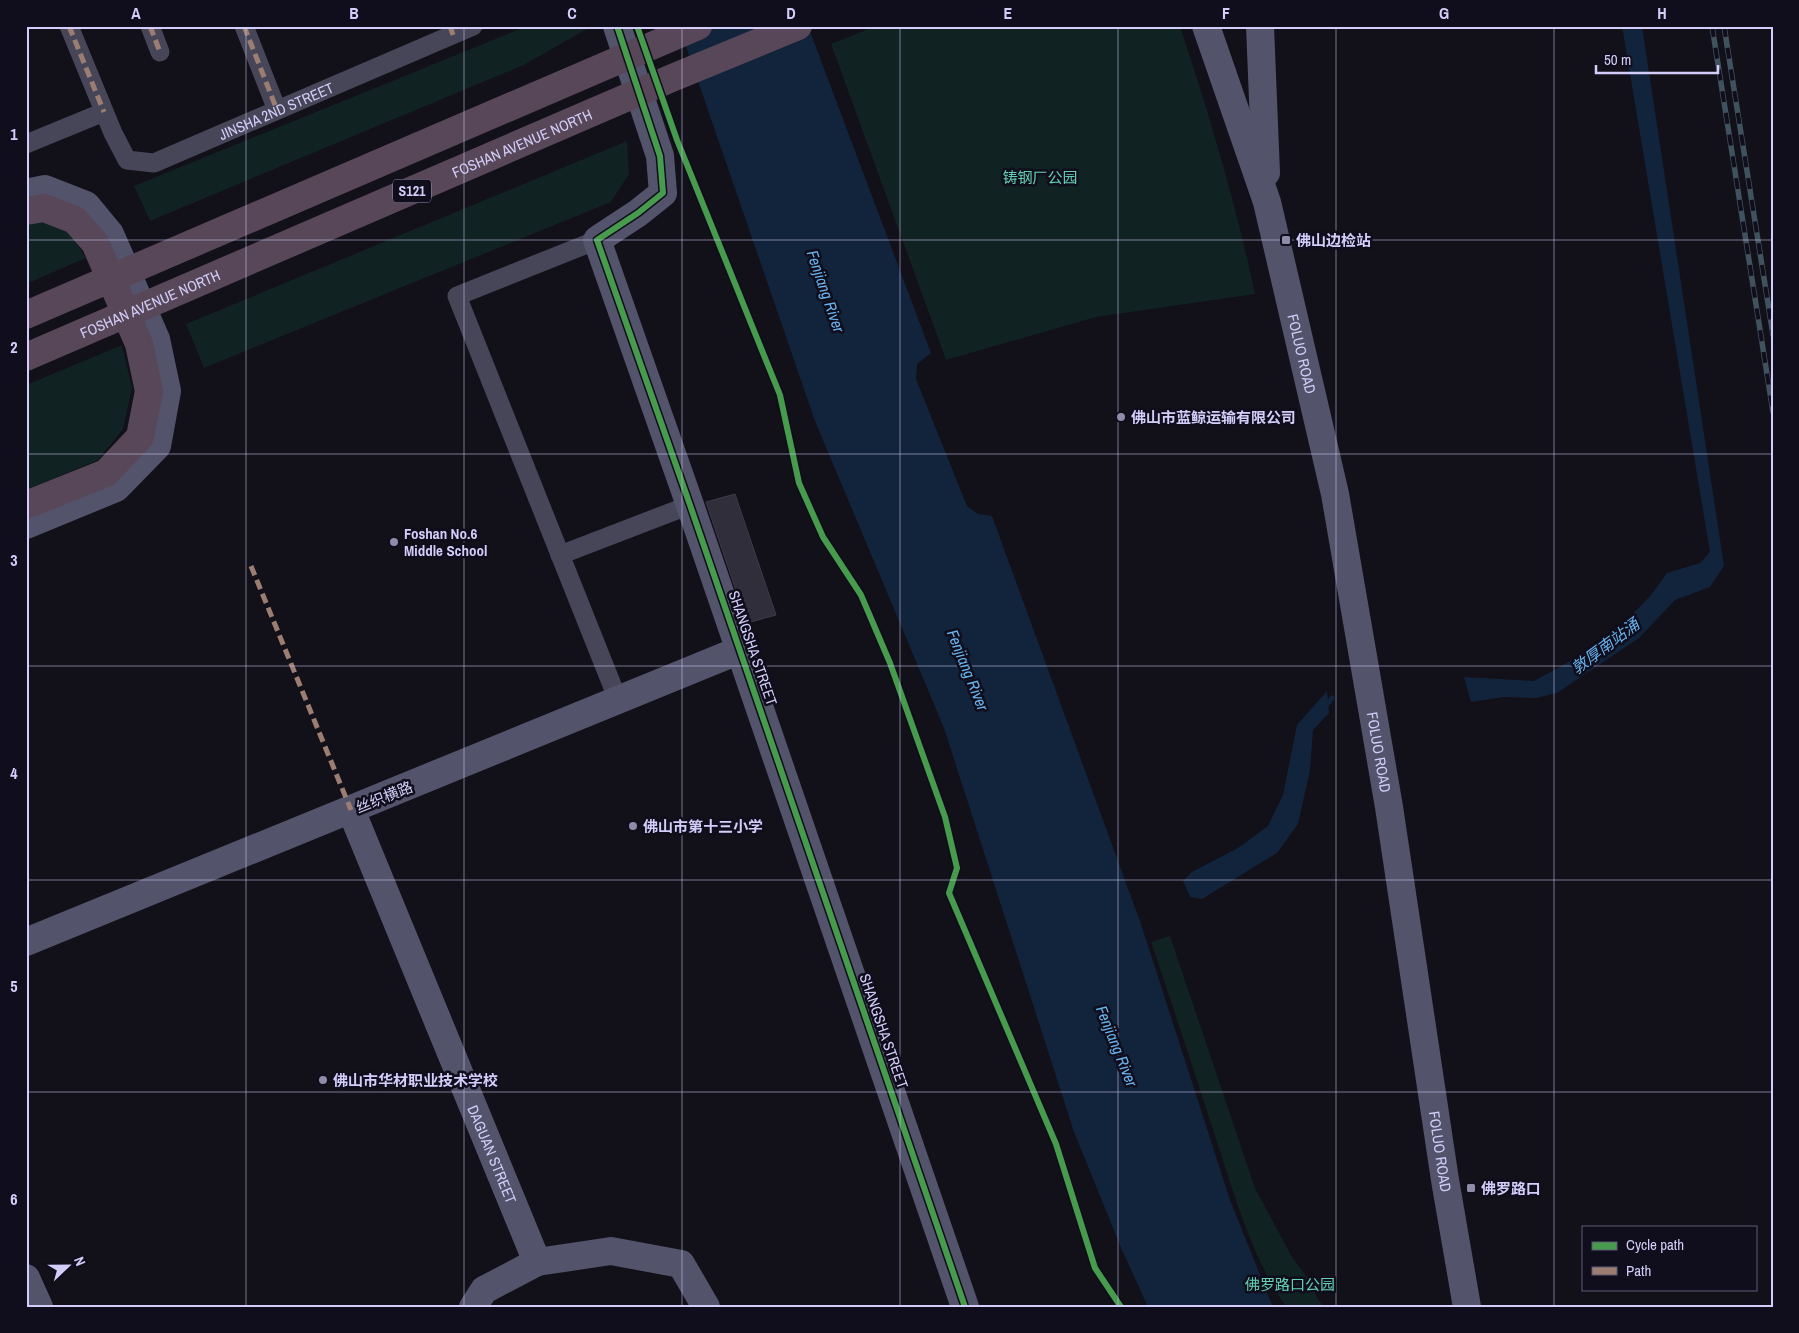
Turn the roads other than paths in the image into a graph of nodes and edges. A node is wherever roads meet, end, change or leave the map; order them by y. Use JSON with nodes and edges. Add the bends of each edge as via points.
{"nodes":[{"id":1,"x":69,"y":26,"type":"edge"},
{"id":2,"x":150,"y":26,"type":"edge"},
{"id":3,"x":244,"y":26,"type":"edge"},
{"id":4,"x":473,"y":26,"type":"edge"},
{"id":5,"x":617,"y":26,"type":"edge"},
{"id":6,"x":698,"y":26,"type":"edge"},
{"id":7,"x":798,"y":26,"type":"edge"},
{"id":8,"x":1206,"y":26,"type":"edge"},
{"id":9,"x":1260,"y":26,"type":"edge"},
{"id":10,"x":452,"y":30,"type":"edge"},
{"id":11,"x":160,"y":52,"type":"dead end"},
{"id":12,"x":277,"y":110,"type":"junction"},
{"id":13,"x":104,"y":112,"type":"junction"},
{"id":14,"x":26,"y":144,"type":"edge"},
{"id":15,"x":26,"y":193,"type":"edge"},
{"id":16,"x":1267,"y":202,"type":"junction"},
{"id":17,"x":26,"y":211,"type":"edge"},
{"id":18,"x":597,"y":240,"type":"junction"},
{"id":19,"x":26,"y":315,"type":"edge"},
{"id":20,"x":26,"y":357,"type":"edge"},
{"id":21,"x":26,"y":505,"type":"edge"},
{"id":22,"x":690,"y":505,"type":"junction"},
{"id":23,"x":26,"y":525,"type":"edge"},
{"id":24,"x":560,"y":555,"type":"junction"},
{"id":25,"x":740,"y":650,"type":"junction"},
{"id":26,"x":618,"y":700,"type":"junction"},
{"id":27,"x":351,"y":810,"type":"junction"},
{"id":28,"x":26,"y":942,"type":"edge"},
{"id":29,"x":537,"y":1262,"type":"junction"},
{"id":30,"x":26,"y":1278,"type":"edge"},
{"id":31,"x":38,"y":1307,"type":"edge"},
{"id":32,"x":473,"y":1307,"type":"edge"},
{"id":33,"x":706,"y":1307,"type":"edge"},
{"id":34,"x":965,"y":1307,"type":"edge"},
{"id":35,"x":1467,"y":1307,"type":"edge"}],
"edges":[{"from":1,"to":13,"type":"street"},
{"from":2,"to":11,"type":"street"},
{"from":3,"to":12,"type":"street"},
{"from":4,"to":10,"type":"street","name":"JINSHA 2ND STREET"},
{"from":5,"to":18,"type":"street","via":[[660,156],[663,192]]},
{"from":6,"to":19,"type":"highway","number":"S121","bridge":true},
{"from":7,"to":20,"type":"highway","name":"FOSHAN AVENUE NORTH","number":"S121","bridge":true},
{"from":8,"to":16,"type":"street","name":"FOLUO ROAD"},
{"from":9,"to":16,"type":"street","name":"FOLUO ROAD"},
{"from":10,"to":12,"type":"street","name":"JINSHA 2ND STREET"},
{"from":12,"to":13,"type":"street","name":"JINSHA 2ND STREET","via":[[154,163],[127,160]]},
{"from":13,"to":14,"type":"street"},
{"from":15,"to":23,"type":"street","via":[[45,189],[86,204],[110,234],[156,339],[167,391],[156,446],[116,488]]},
{"from":16,"to":35,"type":"street","name":"FOLUO ROAD","via":[[1335,494],[1389,807]]},
{"from":17,"to":21,"type":"highway","via":[[44,208],[75,220],[95,243],[139,344],[149,391],[140,437],[106,473]]},
{"from":18,"to":22,"type":"street","name":"SHANGSHA STREET"},
{"from":18,"to":24,"type":"street","via":[[457,296]]},
{"from":22,"to":24,"type":"street"},
{"from":22,"to":25,"type":"street","name":"SHANGSHA STREET"},
{"from":24,"to":26,"type":"street"},
{"from":25,"to":26,"type":"street","name":"丝织横路"},
{"from":25,"to":34,"type":"street","name":"SHANGSHA STREET"},
{"from":26,"to":27,"type":"street","name":"丝织横路"},
{"from":27,"to":28,"type":"street","name":"丝织横路"},
{"from":27,"to":29,"type":"street","name":"DAGUAN STREET"},
{"from":29,"to":32,"type":"street","via":[[484,1290]]},
{"from":29,"to":33,"type":"street","via":[[610,1250],[681,1264]]},
{"from":30,"to":31,"type":"street"}]}
